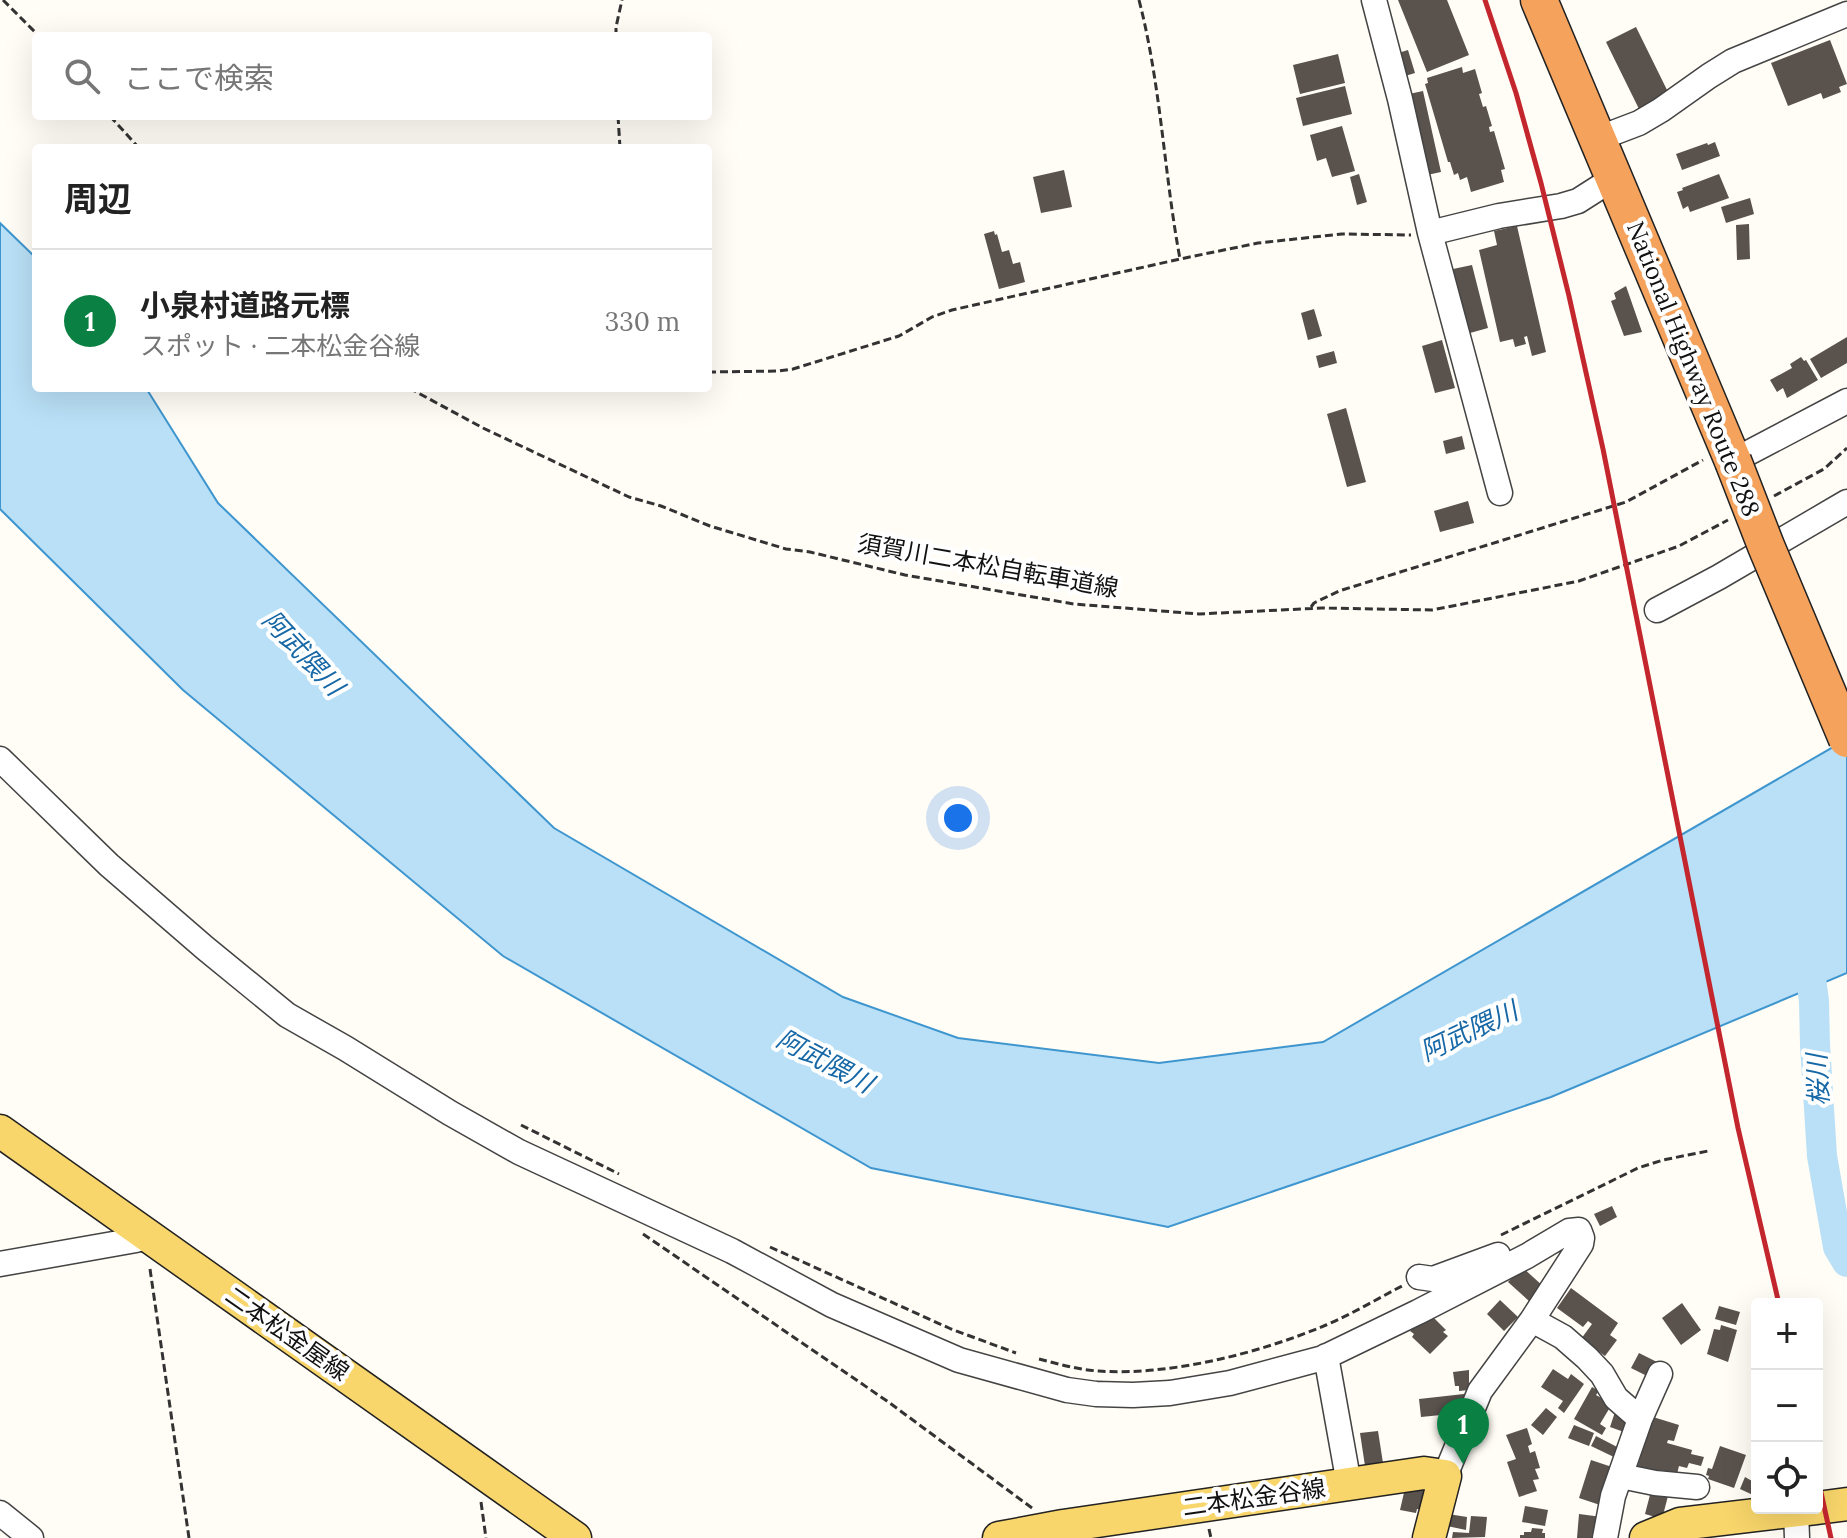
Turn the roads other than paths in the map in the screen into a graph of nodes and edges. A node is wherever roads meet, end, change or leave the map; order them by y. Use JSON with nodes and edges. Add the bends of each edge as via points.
{"nodes":[{"id":1,"x":1374,"y":0,"type":"edge"},
{"id":2,"x":1539,"y":0,"type":"edge"},
{"id":3,"x":1847,"y":14,"type":"edge"},
{"id":4,"x":1597,"y":139,"type":"junction"},
{"id":5,"x":1614,"y":178,"type":"junction"},
{"id":6,"x":1430,"y":233,"type":"junction"},
{"id":7,"x":1847,"y":401,"type":"edge"},
{"id":8,"x":1731,"y":457,"type":"junction"},
{"id":9,"x":1500,"y":493,"type":"dead end"},
{"id":10,"x":1847,"y":502,"type":"edge"},
{"id":11,"x":1657,"y":610,"type":"dead end"},
{"id":12,"x":1847,"y":739,"type":"edge"},
{"id":13,"x":5,"y":767,"type":"edge"},
{"id":14,"x":0,"y":1131,"type":"edge"},
{"id":15,"x":145,"y":1233,"type":"junction"},
{"id":16,"x":1570,"y":1234,"type":"junction"},
{"id":17,"x":0,"y":1264,"type":"edge"},
{"id":18,"x":1419,"y":1277,"type":"road end"},
{"id":19,"x":1532,"y":1320,"type":"junction"},
{"id":20,"x":1326,"y":1356,"type":"junction"},
{"id":21,"x":1660,"y":1374,"type":"dead end"},
{"id":22,"x":1640,"y":1419,"type":"junction"},
{"id":23,"x":1445,"y":1476,"type":"junction"},
{"id":24,"x":1621,"y":1476,"type":"junction"},
{"id":25,"x":1349,"y":1484,"type":"junction"},
{"id":26,"x":1697,"y":1487,"type":"dead end"},
{"id":27,"x":1847,"y":1504,"type":"edge"},
{"id":28,"x":0,"y":1513,"type":"edge"},
{"id":29,"x":1806,"y":1516,"type":"edge"},
{"id":30,"x":31,"y":1538,"type":"edge"},
{"id":31,"x":575,"y":1538,"type":"edge"},
{"id":32,"x":999,"y":1538,"type":"edge"},
{"id":33,"x":1429,"y":1538,"type":"edge"},
{"id":34,"x":1605,"y":1538,"type":"edge"},
{"id":35,"x":1646,"y":1538,"type":"edge"}],
"edges":[{"from":1,"to":6,"type":"street"},
{"from":2,"to":4,"type":"highway","name":"National Highway Route 288"},
{"from":3,"to":4,"type":"street","via":[[1733,61],[1639,123]]},
{"from":4,"to":5,"type":"highway","name":"National Highway Route 288"},
{"from":5,"to":6,"type":"street","via":[[1578,201]]},
{"from":5,"to":8,"type":"highway","name":"National Highway Route 288"},
{"from":6,"to":9,"type":"street"},
{"from":7,"to":8,"type":"street"},
{"from":8,"to":12,"type":"highway","name":"National Highway Route 288","bridge":true},
{"from":10,"to":11,"type":"street"},
{"from":13,"to":20,"type":"street","via":[[109,865],[287,1015],[519,1152],[890,1331],[959,1360],[1096,1394],[1197,1390]]},
{"from":14,"to":15,"type":"main road","name":"二本松金屋線"},
{"from":15,"to":17,"type":"street","via":[[136,1240]]},
{"from":15,"to":31,"type":"main road","name":"二本松金屋線"},
{"from":16,"to":18,"type":"street","via":[[1542,1238],[1433,1279]]},
{"from":16,"to":19,"type":"street","via":[[1582,1238],[1581,1244]]},
{"from":16,"to":20,"type":"street"},
{"from":19,"to":22,"type":"street","via":[[1587,1358],[1616,1398]]},
{"from":19,"to":23,"type":"street","via":[[1480,1391]]},
{"from":20,"to":25,"type":"street"},
{"from":21,"to":22,"type":"street"},
{"from":22,"to":24,"type":"street"},
{"from":23,"to":25,"type":"main road","name":"二本松金谷線","via":[[1424,1473]]},
{"from":23,"to":33,"type":"main road"},
{"from":24,"to":26,"type":"street"},
{"from":24,"to":34,"type":"street"},
{"from":25,"to":32,"type":"main road","name":"二本松金谷線"},
{"from":27,"to":29,"type":"main road"},
{"from":28,"to":30,"type":"street"},
{"from":29,"to":35,"type":"main road","via":[[1680,1524]]}]}
